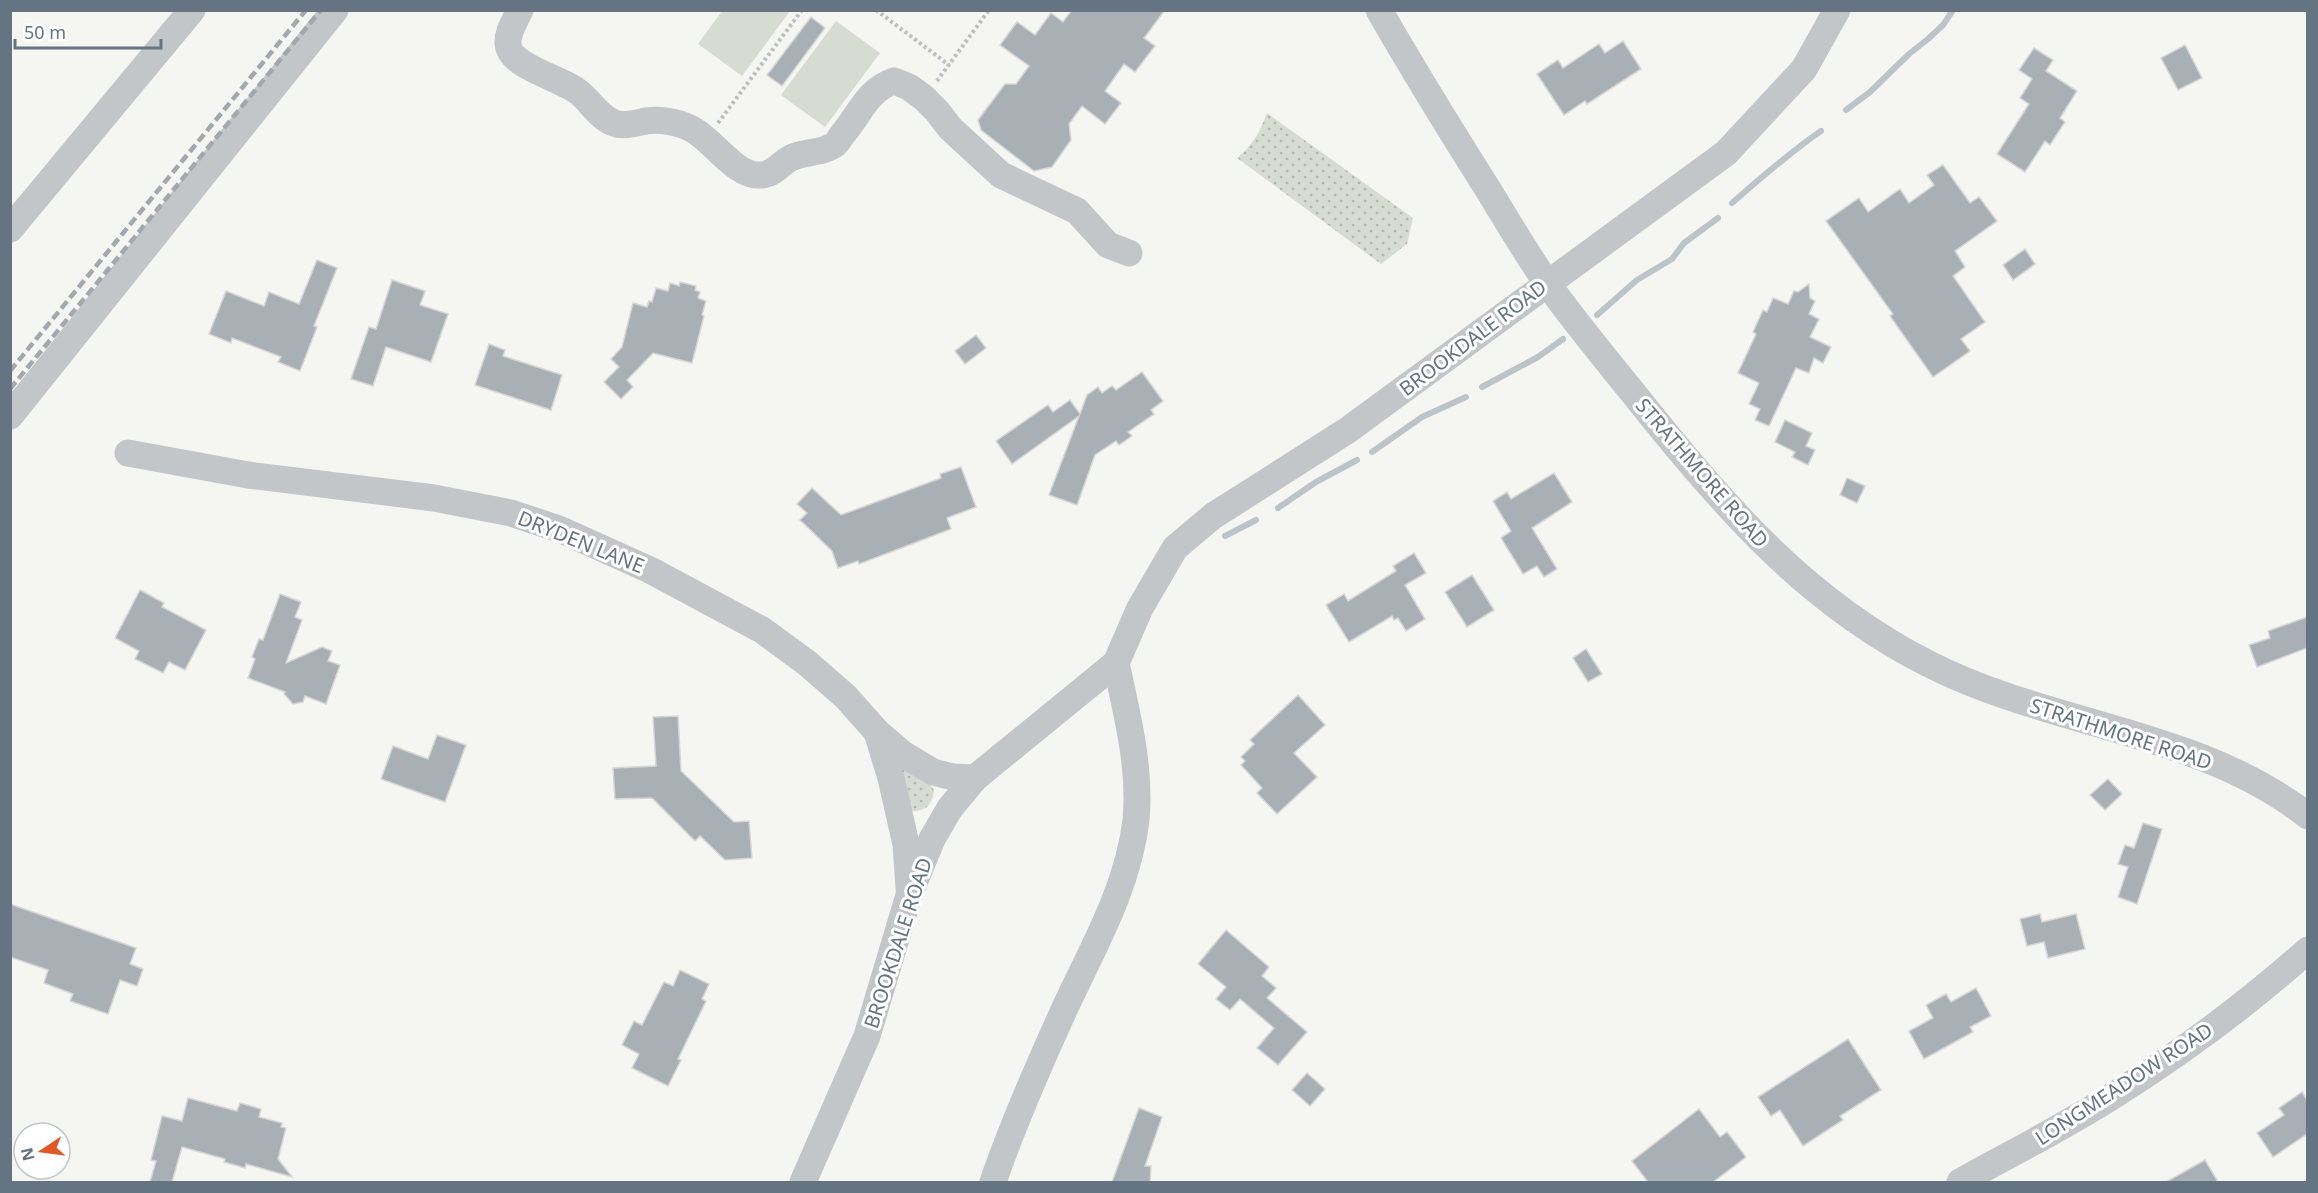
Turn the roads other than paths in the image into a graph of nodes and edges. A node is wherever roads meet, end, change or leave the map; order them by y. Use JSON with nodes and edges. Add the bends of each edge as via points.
{"nodes":[{"id":1,"x":192,"y":10,"type":"edge"},
{"id":2,"x":335,"y":10,"type":"edge"},
{"id":3,"x":520,"y":10,"type":"edge"},
{"id":4,"x":1379,"y":10,"type":"edge"},
{"id":5,"x":1837,"y":10,"type":"edge"},
{"id":6,"x":10,"y":228,"type":"edge"},
{"id":7,"x":1129,"y":253,"type":"dead end"},
{"id":8,"x":1547,"y":283,"type":"junction"},
{"id":9,"x":10,"y":416,"type":"edge"},
{"id":10,"x":128,"y":453,"type":"dead end"},
{"id":11,"x":1116,"y":663,"type":"junction"},
{"id":12,"x":877,"y":732,"type":"junction"},
{"id":13,"x":975,"y":778,"type":"junction"},
{"id":14,"x":2307,"y":816,"type":"edge"},
{"id":15,"x":909,"y":895,"type":"junction"},
{"id":16,"x":2307,"y":950,"type":"edge"},
{"id":17,"x":803,"y":1182,"type":"edge"},
{"id":18,"x":993,"y":1182,"type":"edge"},
{"id":19,"x":1960,"y":1182,"type":"edge"}],
"edges":[{"from":1,"to":6,"type":"street"},
{"from":2,"to":9,"type":"street"},
{"from":3,"to":7,"type":"street","via":[[509,32],[508,45],[513,57],[579,92],[616,124],[648,121],[688,127],[747,174],[773,172],[801,153],[834,145],[870,96],[881,85],[894,81],[924,98],[1001,175],[1077,211],[1108,245]]},
{"from":4,"to":8,"type":"street","name":"STRATHMORE ROAD"},
{"from":5,"to":8,"type":"street","name":"BROOKDALE ROAD","via":[[1804,69],[1726,153]]},
{"from":8,"to":11,"type":"street","name":"BROOKDALE ROAD","via":[[1348,430],[1213,516],[1175,548],[1140,608]]},
{"from":8,"to":14,"type":"street","name":"STRATHMORE ROAD","via":[[1714,493],[1795,574],[1853,617],[1964,682],[2200,757],[2265,787]]},
{"from":10,"to":12,"type":"street","name":"DRYDEN LANE","via":[[248,476],[434,498],[511,513],[559,529],[642,566],[762,630],[846,697]]},
{"from":11,"to":13,"type":"street","name":"BROOKDALE ROAD"},
{"from":11,"to":18,"type":"street","via":[[1135,755],[1137,796],[1132,846],[1109,916],[1015,1121]]},
{"from":12,"to":13,"type":"street","name":"DRYDEN LANE","via":[[933,772]]},
{"from":12,"to":15,"type":"street","name":"DRYDEN LANE","via":[[906,844]]},
{"from":13,"to":15,"type":"street","name":"BROOKDALE ROAD","via":[[950,808],[932,839]]},
{"from":15,"to":17,"type":"street","name":"BROOKDALE ROAD","via":[[867,1036]]},
{"from":16,"to":19,"type":"street","name":"LONGMEADOW ROAD","via":[[2214,1026],[2141,1078]]}]}
